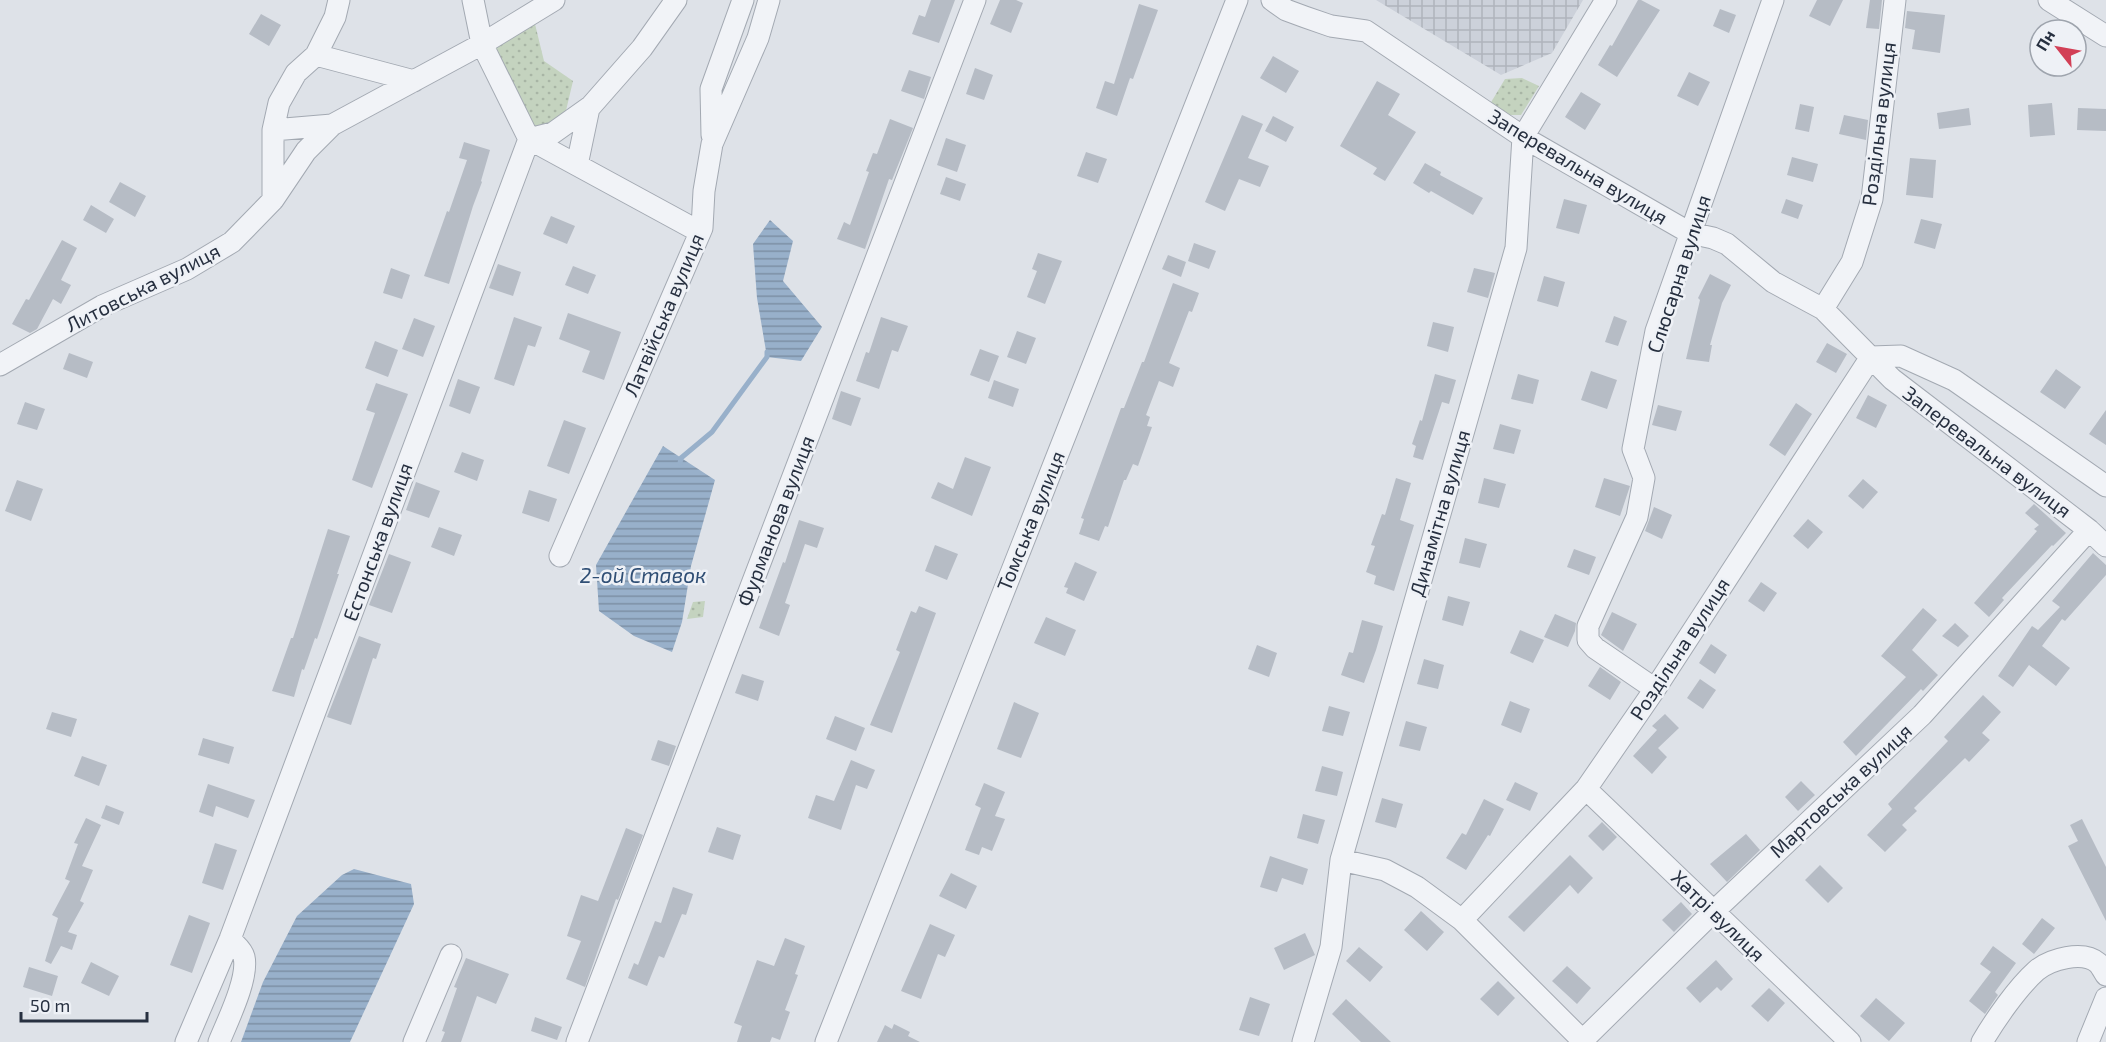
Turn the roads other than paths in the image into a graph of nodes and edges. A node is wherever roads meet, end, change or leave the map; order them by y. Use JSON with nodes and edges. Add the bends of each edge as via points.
{"nodes":[{"id":1,"x":339,"y":0,"type":"edge"},
{"id":2,"x":473,"y":0,"type":"edge"},
{"id":3,"x":554,"y":0,"type":"edge"},
{"id":4,"x":676,"y":0,"type":"edge"},
{"id":5,"x":743,"y":0,"type":"edge"},
{"id":6,"x":769,"y":0,"type":"edge"},
{"id":7,"x":975,"y":0,"type":"edge"},
{"id":8,"x":1237,"y":0,"type":"edge"},
{"id":9,"x":1272,"y":0,"type":"edge"},
{"id":10,"x":1605,"y":0,"type":"edge"},
{"id":11,"x":1773,"y":0,"type":"edge"},
{"id":12,"x":1895,"y":0,"type":"edge"},
{"id":13,"x":2049,"y":0,"type":"edge"},
{"id":14,"x":2106,"y":36,"type":"edge"},
{"id":15,"x":482,"y":44,"type":"junction"},
{"id":16,"x":316,"y":55,"type":"junction"},
{"id":17,"x":414,"y":81,"type":"junction"},
{"id":18,"x":589,"y":108,"type":"junction"},
{"id":19,"x":332,"y":125,"type":"junction"},
{"id":20,"x":273,"y":130,"type":"junction"},
{"id":21,"x":1523,"y":137,"type":"junction"},
{"id":22,"x":529,"y":139,"type":"junction"},
{"id":23,"x":712,"y":144,"type":"junction"},
{"id":24,"x":577,"y":165,"type":"junction"},
{"id":25,"x":273,"y":200,"type":"junction"},
{"id":26,"x":700,"y":232,"type":"junction"},
{"id":27,"x":1690,"y":233,"type":"junction"},
{"id":28,"x":1823,"y":309,"type":"junction"},
{"id":29,"x":1871,"y":357,"type":"junction"},
{"id":30,"x":0,"y":365,"type":"edge"},
{"id":31,"x":2106,"y":486,"type":"edge"},
{"id":32,"x":2088,"y":530,"type":"junction"},
{"id":33,"x":2106,"y":546,"type":"edge"},
{"id":34,"x":560,"y":556,"type":"dead end"},
{"id":35,"x":1655,"y":689,"type":"junction"},
{"id":36,"x":1586,"y":789,"type":"junction"},
{"id":37,"x":1341,"y":860,"type":"junction"},
{"id":38,"x":1713,"y":912,"type":"junction"},
{"id":39,"x":1462,"y":920,"type":"junction"},
{"id":40,"x":230,"y":939,"type":"junction"},
{"id":41,"x":451,"y":955,"type":"dead end"},
{"id":42,"x":2106,"y":975,"type":"edge"},
{"id":43,"x":2106,"y":998,"type":"edge"},
{"id":44,"x":1310,"y":1038,"type":"edge"},
{"id":45,"x":186,"y":1042,"type":"edge"},
{"id":46,"x":219,"y":1042,"type":"edge"},
{"id":47,"x":414,"y":1042,"type":"edge"},
{"id":48,"x":578,"y":1042,"type":"edge"},
{"id":49,"x":826,"y":1042,"type":"edge"},
{"id":50,"x":1583,"y":1042,"type":"edge"},
{"id":51,"x":1850,"y":1042,"type":"edge"},
{"id":52,"x":1982,"y":1042,"type":"edge"},
{"id":53,"x":2088,"y":1042,"type":"edge"}],
"edges":[{"from":1,"to":16,"type":"street"},
{"from":2,"to":15,"type":"street"},
{"from":3,"to":15,"type":"street"},
{"from":4,"to":18,"type":"street","via":[[642,48]]},
{"from":5,"to":23,"type":"street","via":[[711,89]]},
{"from":6,"to":23,"type":"street","name":"Латвiйська вулиця","via":[[758,38]]},
{"from":7,"to":48,"type":"street","name":"Фурманова вулиця"},
{"from":8,"to":49,"type":"street","name":"Томська вулиця"},
{"from":9,"to":21,"type":"street","name":"Заперевальна вулиця","via":[[1286,10],[1331,26],[1366,31]]},
{"from":10,"to":21,"type":"street","name":"Динамітна вулиця"},
{"from":11,"to":27,"type":"street","name":"Слюсарна вулиця"},
{"from":12,"to":28,"type":"street","name":"Роздільна вулиця","via":[[1872,199],[1852,262]]},
{"from":13,"to":14,"type":"street"},
{"from":15,"to":17,"type":"street"},
{"from":15,"to":22,"type":"street"},
{"from":16,"to":17,"type":"street"},
{"from":16,"to":20,"type":"street","via":[[296,73],[279,103]]},
{"from":17,"to":19,"type":"street"},
{"from":18,"to":22,"type":"street","via":[[553,133]]},
{"from":18,"to":24,"type":"street"},
{"from":19,"to":20,"type":"street"},
{"from":19,"to":25,"type":"street","name":"Литовська вулиця","via":[[306,151]]},
{"from":20,"to":25,"type":"street"},
{"from":21,"to":27,"type":"street","name":"Заперевальна вулиця"},
{"from":21,"to":37,"type":"street","name":"Динамітна вулиця","via":[[1516,248]]},
{"from":22,"to":24,"type":"street"},
{"from":22,"to":40,"type":"street","name":"Естонська вулиця"},
{"from":23,"to":26,"type":"street","name":"Латвiйська вулиця"},
{"from":24,"to":26,"type":"street"},
{"from":25,"to":30,"type":"street","name":"Литовська вулиця","via":[[232,242],[151,286],[102,306]]},
{"from":26,"to":34,"type":"street","name":"Латвiйська вулиця"},
{"from":27,"to":28,"type":"street","name":"Заперевальна вулиця","via":[[1727,244],[1773,282]]},
{"from":27,"to":35,"type":"street","name":"Слюсарна вулиця","via":[[1656,331],[1633,449],[1644,478],[1637,517],[1588,626],[1588,640],[1595,648]]},
{"from":28,"to":29,"type":"street","name":"Заперевальна вулиця"},
{"from":29,"to":31,"type":"street","name":"Заперевальна вулиця","via":[[1901,356],[1954,380]]},
{"from":29,"to":32,"type":"street","name":"Заперевальна вулиця","via":[[1892,379]]},
{"from":29,"to":35,"type":"street","name":"Роздільна вулиця"},
{"from":32,"to":33,"type":"street","name":"Заперевальна вулиця"},
{"from":32,"to":38,"type":"street","name":"Мартовська вулиця","via":[[1922,715]]},
{"from":35,"to":36,"type":"street","name":"Роздільна вулиця"},
{"from":36,"to":38,"type":"street","name":"Хатрі вулиця"},
{"from":36,"to":39,"type":"street","name":"Роздільна вулиця"},
{"from":37,"to":39,"type":"street","via":[[1385,870],[1417,887]]},
{"from":37,"to":44,"type":"street","name":"Динамітна вулиця","via":[[1330,947]]},
{"from":38,"to":50,"type":"street","name":"Мартовська вулиця"},
{"from":38,"to":51,"type":"street","name":"Хатрі вулиця"},
{"from":39,"to":50,"type":"street"},
{"from":40,"to":45,"type":"street","name":"Естонська вулиця"},
{"from":40,"to":46,"type":"street","via":[[240,949],[245,968]]},
{"from":41,"to":47,"type":"street"},
{"from":42,"to":52,"type":"street","via":[[2097,963],[2083,956],[2059,959],[2037,970],[1994,1020]]},
{"from":43,"to":53,"type":"street"}]}
